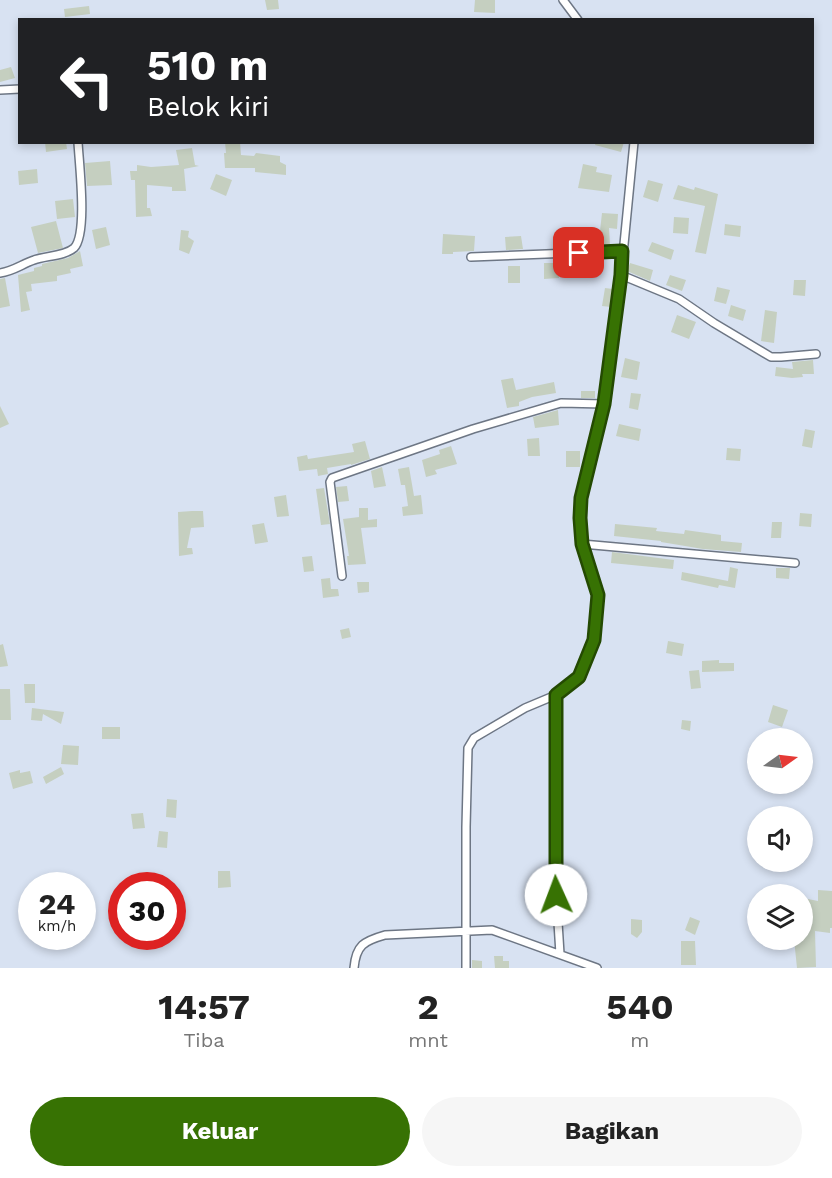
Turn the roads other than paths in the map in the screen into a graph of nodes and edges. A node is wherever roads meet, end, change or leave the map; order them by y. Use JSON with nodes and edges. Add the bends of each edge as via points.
{"nodes":[{"id":1,"x":563,"y":0,"type":"edge"},
{"id":2,"x":577,"y":18,"type":"edge"},
{"id":3,"x":18,"y":89,"type":"edge"},
{"id":4,"x":0,"y":90,"type":"edge"},
{"id":5,"x":78,"y":144,"type":"edge"},
{"id":6,"x":634,"y":144,"type":"edge"},
{"id":7,"x":622,"y":251,"type":"junction"},
{"id":8,"x":471,"y":257,"type":"dead end"},
{"id":9,"x":0,"y":273,"type":"edge"},
{"id":10,"x":621,"y":275,"type":"junction"},
{"id":11,"x":816,"y":354,"type":"dead end"},
{"id":12,"x":604,"y":404,"type":"junction"},
{"id":13,"x":582,"y":544,"type":"junction"},
{"id":14,"x":795,"y":563,"type":"dead end"},
{"id":15,"x":342,"y":576,"type":"dead end"},
{"id":16,"x":556,"y":695,"type":"junction"},
{"id":17,"x":466,"y":930,"type":"junction"},
{"id":18,"x":560,"y":954,"type":"junction"},
{"id":19,"x":354,"y":968,"type":"edge"},
{"id":20,"x":466,"y":968,"type":"edge"},
{"id":21,"x":597,"y":968,"type":"edge"}],
"edges":[{"from":1,"to":2,"type":"street"},
{"from":3,"to":4,"type":"street"},
{"from":5,"to":9,"type":"street","via":[[78,240],[67,251]]},
{"from":6,"to":7,"type":"street"},
{"from":7,"to":8,"type":"street"},
{"from":7,"to":10,"type":"street"},
{"from":10,"to":11,"type":"street","via":[[679,299],[771,357]]},
{"from":10,"to":12,"type":"street"},
{"from":12,"to":13,"type":"street","via":[[581,498]]},
{"from":12,"to":15,"type":"street","via":[[561,403],[332,478]]},
{"from":13,"to":14,"type":"street"},
{"from":13,"to":16,"type":"street","via":[[598,595],[594,640],[579,677]]},
{"from":16,"to":17,"type":"street","via":[[474,738],[468,748]]},
{"from":16,"to":18,"type":"street","via":[[555,875]]},
{"from":17,"to":18,"type":"street","via":[[492,930]]},
{"from":17,"to":19,"type":"street","via":[[371,939],[357,950]]},
{"from":17,"to":20,"type":"street"},
{"from":18,"to":21,"type":"street"}]}
